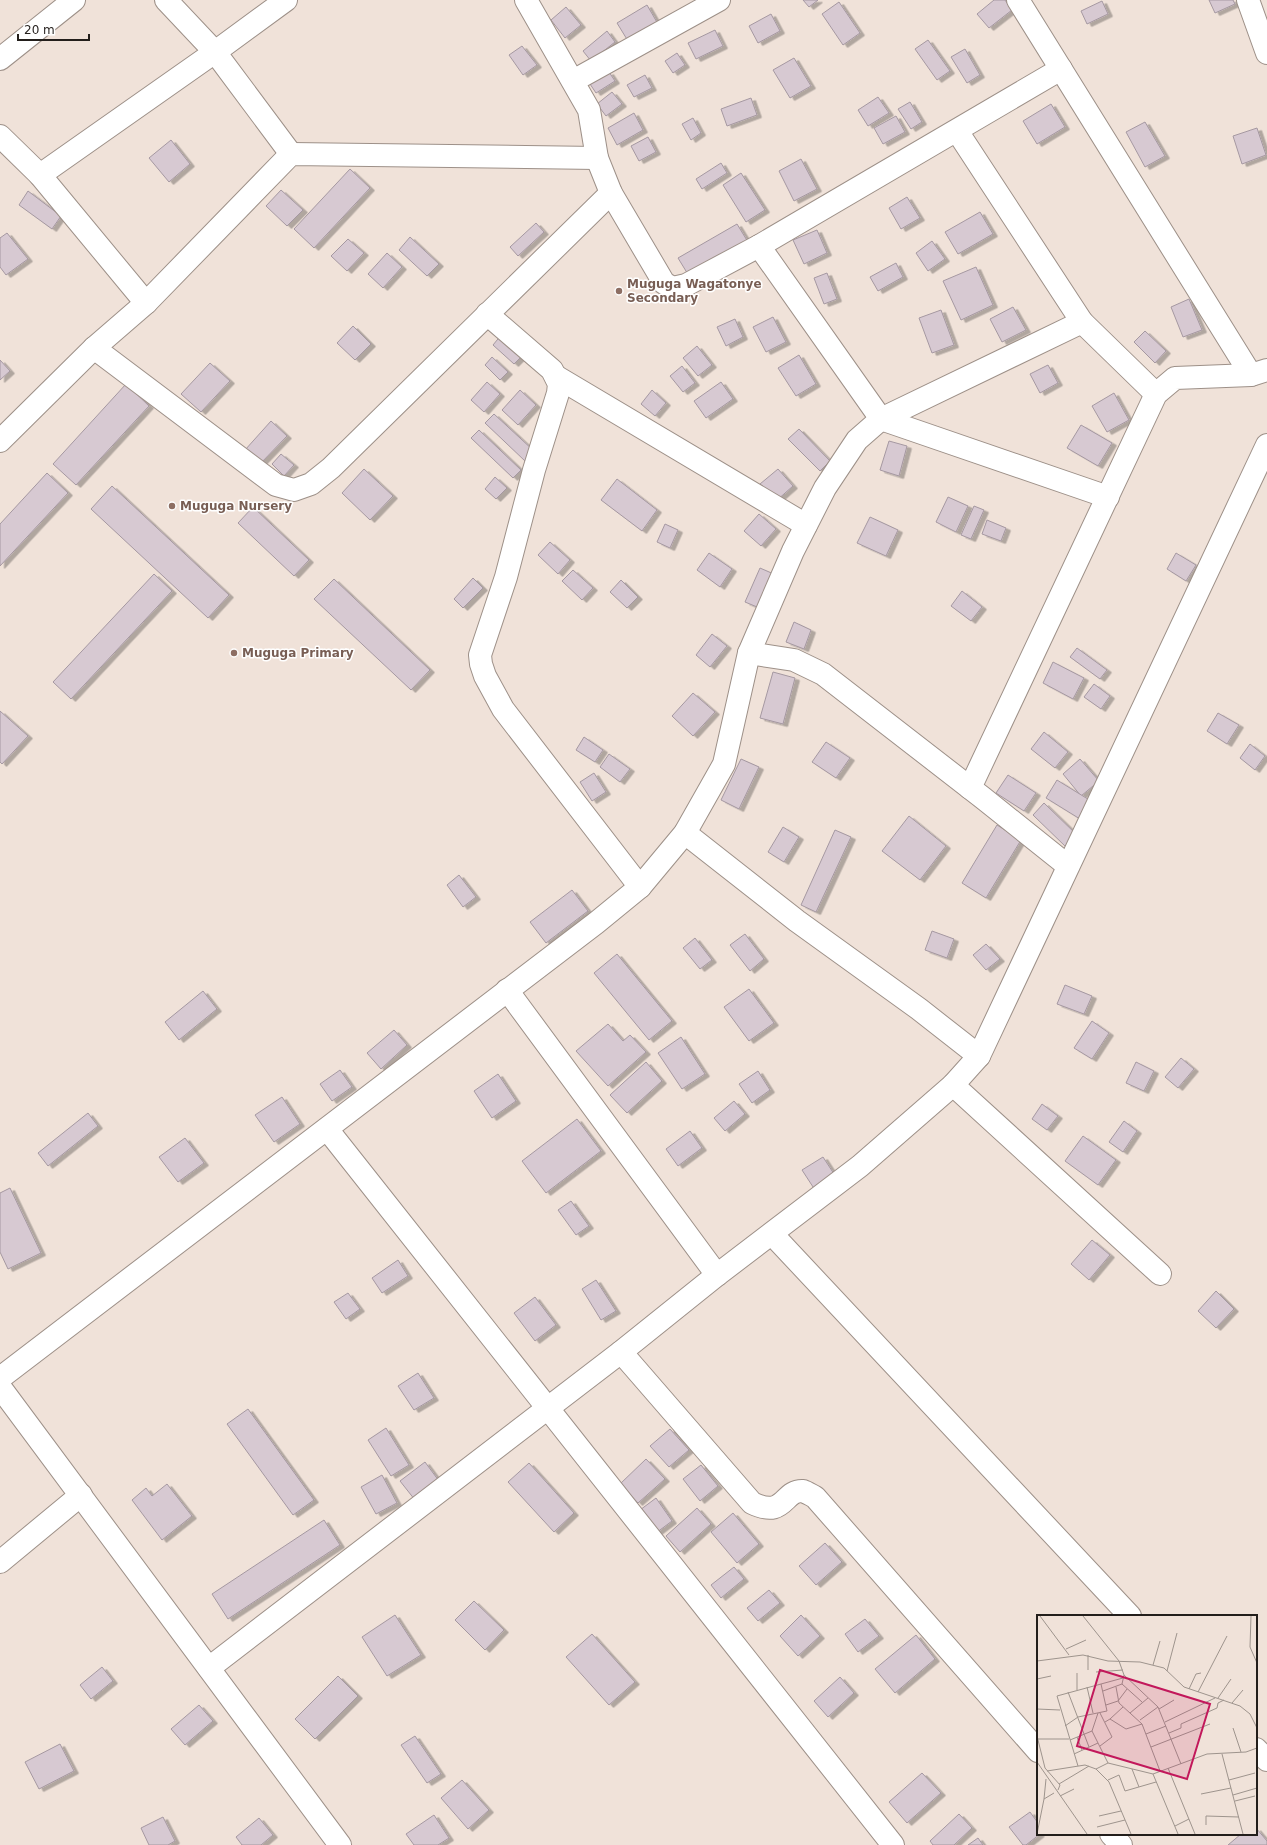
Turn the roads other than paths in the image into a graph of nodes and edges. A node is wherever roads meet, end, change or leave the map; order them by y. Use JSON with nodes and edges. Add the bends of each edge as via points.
{"nodes":[{"id":1,"x":74,"y":0,"type":"edge"},
{"id":2,"x":166,"y":0,"type":"edge"},
{"id":3,"x":286,"y":0,"type":"edge"},
{"id":4,"x":526,"y":0,"type":"edge"},
{"id":5,"x":719,"y":0,"type":"edge"},
{"id":6,"x":1018,"y":0,"type":"edge"},
{"id":7,"x":1248,"y":0,"type":"edge"},
{"id":8,"x":216,"y":52,"type":"junction"},
{"id":9,"x":1267,"y":53,"type":"edge"},
{"id":10,"x":0,"y":59,"type":"edge"},
{"id":11,"x":1061,"y":69,"type":"junction"},
{"id":12,"x":573,"y":81,"type":"junction"},
{"id":13,"x":957,"y":131,"type":"junction"},
{"id":14,"x":0,"y":136,"type":"edge"},
{"id":15,"x":291,"y":154,"type":"junction"},
{"id":16,"x":597,"y":158,"type":"junction"},
{"id":17,"x":40,"y":175,"type":"junction"},
{"id":18,"x":611,"y":193,"type":"junction"},
{"id":19,"x":759,"y":246,"type":"junction"},
{"id":20,"x":146,"y":303,"type":"junction"},
{"id":21,"x":487,"y":314,"type":"junction"},
{"id":22,"x":1082,"y":322,"type":"junction"},
{"id":23,"x":94,"y":348,"type":"junction"},
{"id":24,"x":1259,"y":372,"type":"edge"},
{"id":25,"x":557,"y":377,"type":"junction"},
{"id":26,"x":1156,"y":394,"type":"junction"},
{"id":27,"x":881,"y":419,"type":"junction"},
{"id":28,"x":0,"y":441,"type":"edge"},
{"id":29,"x":1267,"y":445,"type":"edge"},
{"id":30,"x":1108,"y":496,"type":"junction"},
{"id":31,"x":806,"y":525,"type":"junction"},
{"id":32,"x":749,"y":653,"type":"junction"},
{"id":33,"x":970,"y":788,"type":"junction"},
{"id":34,"x":685,"y":833,"type":"junction"},
{"id":35,"x":1068,"y":866,"type":"junction"},
{"id":36,"x":640,"y":887,"type":"junction"},
{"id":37,"x":508,"y":990,"type":"junction"},
{"id":38,"x":979,"y":1056,"type":"junction"},
{"id":39,"x":953,"y":1085,"type":"junction"},
{"id":40,"x":327,"y":1129,"type":"junction"},
{"id":41,"x":772,"y":1234,"type":"junction"},
{"id":42,"x":1160,"y":1274,"type":"dead end"},
{"id":43,"x":717,"y":1275,"type":"junction"},
{"id":44,"x":621,"y":1352,"type":"junction"},
{"id":45,"x":0,"y":1378,"type":"edge"},
{"id":46,"x":0,"y":1387,"type":"edge"},
{"id":47,"x":548,"y":1408,"type":"junction"},
{"id":48,"x":81,"y":1495,"type":"junction"},
{"id":49,"x":0,"y":1562,"type":"edge"},
{"id":50,"x":1129,"y":1615,"type":"edge"},
{"id":51,"x":209,"y":1668,"type":"junction"},
{"id":52,"x":1037,"y":1750,"type":"edge"},
{"id":53,"x":1257,"y":1750,"type":"edge"},
{"id":54,"x":1267,"y":1760,"type":"edge"},
{"id":55,"x":1113,"y":1835,"type":"edge"},
{"id":56,"x":340,"y":1845,"type":"edge"},
{"id":57,"x":892,"y":1845,"type":"edge"},
{"id":58,"x":1121,"y":1845,"type":"edge"}],
"edges":[{"from":1,"to":10,"type":"street"},
{"from":2,"to":8,"type":"street"},
{"from":3,"to":8,"type":"street"},
{"from":4,"to":12,"type":"street"},
{"from":5,"to":12,"type":"street"},
{"from":6,"to":11,"type":"street"},
{"from":7,"to":9,"type":"street"},
{"from":8,"to":15,"type":"street"},
{"from":8,"to":17,"type":"street"},
{"from":11,"to":13,"type":"street"},
{"from":11,"to":24,"type":"street"},
{"from":12,"to":16,"type":"street","via":[[589,110]]},
{"from":13,"to":19,"type":"street"},
{"from":13,"to":22,"type":"street"},
{"from":14,"to":17,"type":"street"},
{"from":15,"to":16,"type":"street"},
{"from":15,"to":20,"type":"street"},
{"from":16,"to":18,"type":"street"},
{"from":17,"to":20,"type":"street"},
{"from":18,"to":19,"type":"street","via":[[664,283],[673,288],[686,285]]},
{"from":18,"to":21,"type":"street"},
{"from":19,"to":27,"type":"street"},
{"from":20,"to":23,"type":"street"},
{"from":21,"to":23,"type":"street","via":[[331,468],[311,484],[294,490],[276,485]]},
{"from":21,"to":25,"type":"street"},
{"from":22,"to":26,"type":"street"},
{"from":22,"to":27,"type":"street"},
{"from":23,"to":28,"type":"street"},
{"from":24,"to":26,"type":"street","via":[[1175,378]]},
{"from":25,"to":31,"type":"street"},
{"from":25,"to":36,"type":"street","via":[[558,393],[534,470],[506,577],[480,654],[481,664],[503,709]]},
{"from":26,"to":30,"type":"street"},
{"from":27,"to":30,"type":"street"},
{"from":27,"to":31,"type":"street","via":[[857,440],[825,488]]},
{"from":29,"to":35,"type":"street"},
{"from":30,"to":33,"type":"street"},
{"from":31,"to":32,"type":"street"},
{"from":32,"to":33,"type":"street","via":[[794,660],[823,674]]},
{"from":32,"to":34,"type":"street","via":[[724,764]]},
{"from":33,"to":35,"type":"street"},
{"from":34,"to":36,"type":"street"},
{"from":34,"to":38,"type":"street"},
{"from":35,"to":38,"type":"street"},
{"from":36,"to":37,"type":"street"},
{"from":37,"to":40,"type":"street"},
{"from":37,"to":43,"type":"street"},
{"from":38,"to":39,"type":"street"},
{"from":39,"to":41,"type":"street","via":[[860,1166]]},
{"from":39,"to":42,"type":"street"},
{"from":40,"to":45,"type":"street"},
{"from":40,"to":47,"type":"street"},
{"from":41,"to":43,"type":"street"},
{"from":41,"to":50,"type":"street"},
{"from":43,"to":44,"type":"street"},
{"from":44,"to":47,"type":"street"},
{"from":44,"to":52,"type":"street","via":[[752,1502],[764,1509],[776,1507],[795,1493],[803,1491],[815,1496]]},
{"from":46,"to":48,"type":"street"},
{"from":47,"to":51,"type":"street"},
{"from":47,"to":57,"type":"street"},
{"from":48,"to":49,"type":"street"},
{"from":48,"to":51,"type":"street"},
{"from":51,"to":56,"type":"street"},
{"from":53,"to":54,"type":"street"},
{"from":55,"to":58,"type":"street"}]}
